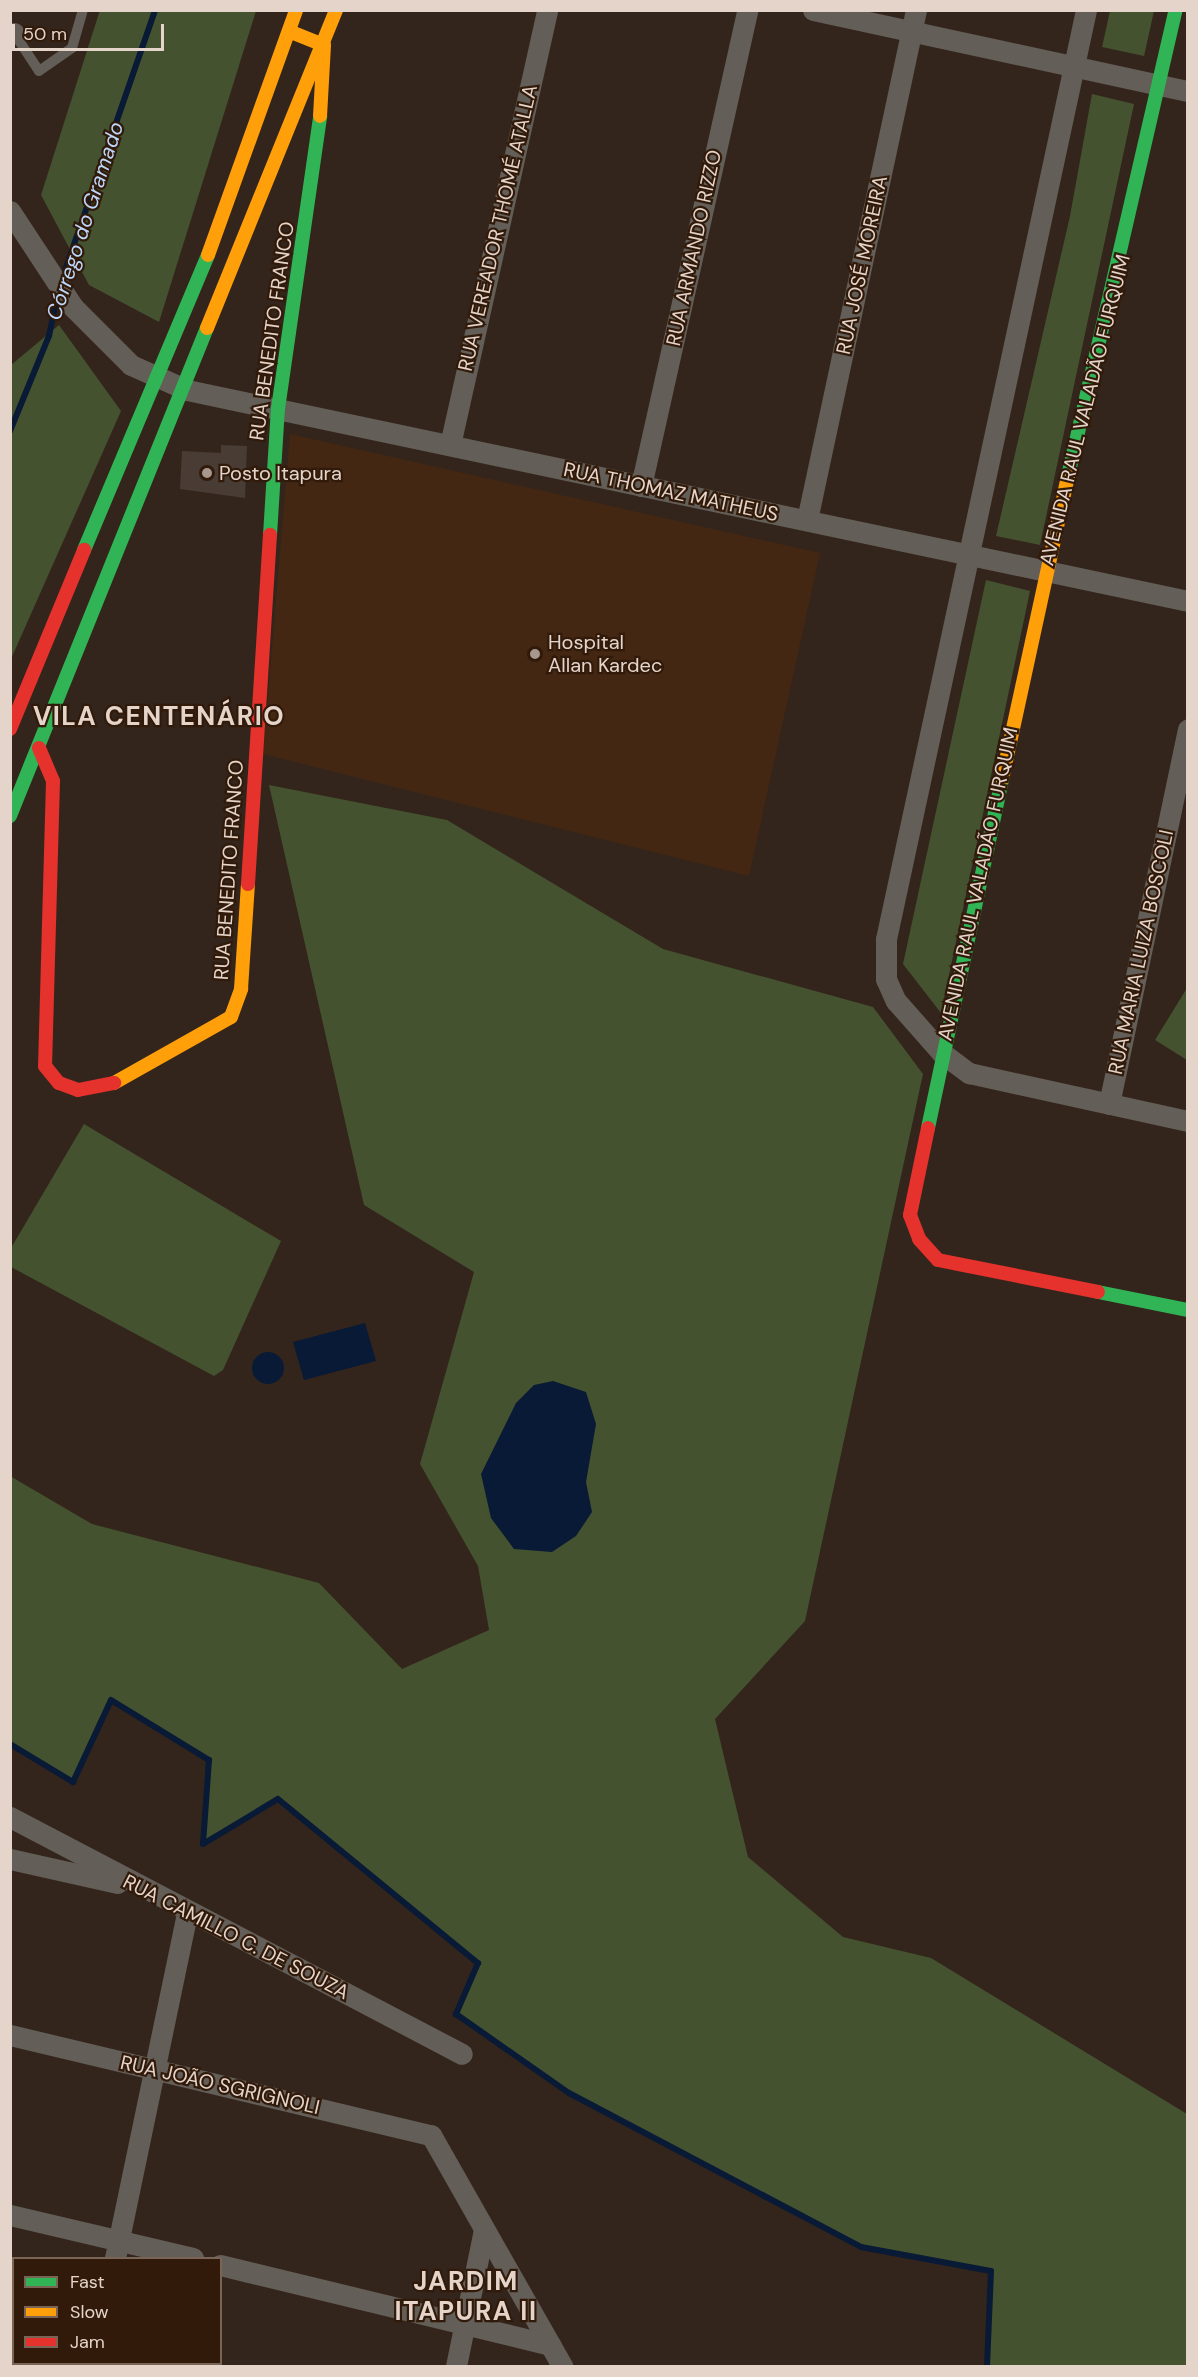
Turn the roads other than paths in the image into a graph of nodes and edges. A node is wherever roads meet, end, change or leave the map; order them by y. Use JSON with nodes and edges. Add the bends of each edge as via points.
{"nodes":[{"id":1,"x":83,"y":10,"type":"edge"},
{"id":2,"x":296,"y":10,"type":"edge"},
{"id":3,"x":336,"y":10,"type":"edge"},
{"id":4,"x":547,"y":10,"type":"edge"},
{"id":5,"x":747,"y":10,"type":"edge"},
{"id":6,"x":813,"y":10,"type":"edge"},
{"id":7,"x":916,"y":10,"type":"edge"},
{"id":8,"x":1086,"y":10,"type":"edge"},
{"id":9,"x":1176,"y":10,"type":"edge"},
{"id":10,"x":12,"y":32,"type":"edge"},
{"id":11,"x":291,"y":32,"type":"junction"},
{"id":12,"x":912,"y":32,"type":"junction"},
{"id":13,"x":324,"y":45,"type":"junction"},
{"id":14,"x":1073,"y":66,"type":"junction"},
{"id":15,"x":1163,"y":83,"type":"junction"},
{"id":16,"x":1188,"y":91,"type":"edge"},
{"id":17,"x":10,"y":211,"type":"edge"},
{"id":18,"x":157,"y":378,"type":"junction"},
{"id":19,"x":187,"y":390,"type":"junction"},
{"id":20,"x":278,"y":409,"type":"junction"},
{"id":21,"x":450,"y":445,"type":"junction"},
{"id":22,"x":641,"y":486,"type":"junction"},
{"id":23,"x":807,"y":520,"type":"junction"},
{"id":24,"x":969,"y":555,"type":"junction"},
{"id":25,"x":1046,"y":571,"type":"junction"},
{"id":26,"x":1188,"y":601,"type":"edge"},
{"id":27,"x":10,"y":729,"type":"edge"},
{"id":28,"x":1188,"y":729,"type":"edge"},
{"id":29,"x":39,"y":748,"type":"junction"},
{"id":30,"x":10,"y":816,"type":"edge"},
{"id":31,"x":942,"y":1053,"type":"junction"},
{"id":32,"x":1109,"y":1104,"type":"junction"},
{"id":33,"x":1188,"y":1121,"type":"edge"},
{"id":34,"x":1188,"y":1310,"type":"edge"},
{"id":35,"x":10,"y":1817,"type":"edge"},
{"id":36,"x":10,"y":1859,"type":"edge"},
{"id":37,"x":141,"y":1888,"type":"junction"},
{"id":38,"x":187,"y":1912,"type":"junction"},
{"id":39,"x":10,"y":2035,"type":"edge"},
{"id":40,"x":462,"y":2054,"type":"dead end"},
{"id":41,"x":157,"y":2070,"type":"junction"},
{"id":42,"x":10,"y":2215,"type":"edge"},
{"id":43,"x":484,"y":2230,"type":"junction"},
{"id":44,"x":117,"y":2250,"type":"edge"},
{"id":45,"x":177,"y":2257,"type":"edge"},
{"id":46,"x":222,"y":2265,"type":"edge"},
{"id":47,"x":465,"y":2323,"type":"junction"},
{"id":48,"x":550,"y":2345,"type":"junction"},
{"id":49,"x":456,"y":2367,"type":"edge"},
{"id":50,"x":561,"y":2367,"type":"edge"}],
"edges":[{"from":1,"to":10,"type":"lane","via":[[72,48],[39,71]]},
{"from":2,"to":11,"type":"street"},
{"from":3,"to":13,"type":"street"},
{"from":4,"to":21,"type":"street","name":"RUA VEREADOR THOMÉ ATALLA"},
{"from":5,"to":22,"type":"street","name":"RUA ARMANDO RIZZO"},
{"from":6,"to":12,"type":"street"},
{"from":7,"to":12,"type":"street","name":"RUA JOSÉ MOREIRA"},
{"from":8,"to":14,"type":"street","name":"AVENIDA RAUL VALADÃO FURQUIM"},
{"from":9,"to":15,"type":"street","name":"AVENIDA RAUL VALADÃO FURQUIM"},
{"from":11,"to":13,"type":"street"},
{"from":11,"to":18,"type":"street","via":[[236,187]]},
{"from":12,"to":14,"type":"street"},
{"from":12,"to":23,"type":"street","name":"RUA JOSÉ MOREIRA"},
{"from":13,"to":19,"type":"street"},
{"from":13,"to":20,"type":"street","name":"RUA BENEDITO FRANCO","via":[[319,134]]},
{"from":14,"to":15,"type":"street"},
{"from":14,"to":24,"type":"street","name":"AVENIDA RAUL VALADÃO FURQUIM"},
{"from":15,"to":16,"type":"street"},
{"from":15,"to":25,"type":"street","name":"AVENIDA RAUL VALADÃO FURQUIM"},
{"from":17,"to":18,"type":"street","name":"RUA THOMAZ MATHEUS","via":[[73,307],[131,364]]},
{"from":18,"to":19,"type":"street","name":"RUA THOMAZ MATHEUS"},
{"from":18,"to":27,"type":"street"},
{"from":19,"to":20,"type":"street","name":"RUA THOMAZ MATHEUS"},
{"from":19,"to":29,"type":"street"},
{"from":20,"to":21,"type":"street","name":"RUA THOMAZ MATHEUS"},
{"from":20,"to":29,"type":"street","name":"RUA BENEDITO FRANCO","via":[[242,989],[231,1017],[110,1086],[78,1090],[59,1083],[45,1066],[53,781]]},
{"from":21,"to":22,"type":"street","name":"RUA THOMAZ MATHEUS"},
{"from":22,"to":23,"type":"street","name":"RUA THOMAZ MATHEUS"},
{"from":23,"to":24,"type":"street","name":"RUA THOMAZ MATHEUS"},
{"from":24,"to":25,"type":"street","name":"RUA THOMAZ MATHEUS"},
{"from":24,"to":31,"type":"street","name":"AVENIDA RAUL VALADÃO FURQUIM","via":[[886,939],[886,979],[896,1001]]},
{"from":25,"to":26,"type":"street","name":"RUA THOMAZ MATHEUS"},
{"from":25,"to":31,"type":"street","name":"AVENIDA RAUL VALADÃO FURQUIM"},
{"from":28,"to":32,"type":"street","name":"RUA MARIA LUIZA BOSCOLI"},
{"from":29,"to":30,"type":"street"},
{"from":31,"to":32,"type":"street","via":[[969,1073]]},
{"from":31,"to":34,"type":"street","via":[[910,1215],[919,1239],[938,1260]]},
{"from":32,"to":33,"type":"street"},
{"from":35,"to":37,"type":"street","name":"RUA CAMILLO C. DE SOUZA"},
{"from":36,"to":37,"type":"street"},
{"from":37,"to":38,"type":"street","name":"RUA CAMILLO C. DE SOUZA"},
{"from":38,"to":40,"type":"street","name":"RUA CAMILLO C. DE SOUZA"},
{"from":38,"to":41,"type":"street"},
{"from":39,"to":41,"type":"street","name":"RUA JOÃO SGRIGNOLI"},
{"from":41,"to":43,"type":"street","name":"RUA JOÃO SGRIGNOLI","via":[[430,2135]]},
{"from":41,"to":44,"type":"street"},
{"from":42,"to":44,"type":"street"},
{"from":43,"to":47,"type":"street"},
{"from":43,"to":48,"type":"street"},
{"from":44,"to":45,"type":"street"},
{"from":46,"to":47,"type":"street"},
{"from":47,"to":48,"type":"street"},
{"from":47,"to":49,"type":"street"},
{"from":48,"to":50,"type":"street"}]}
